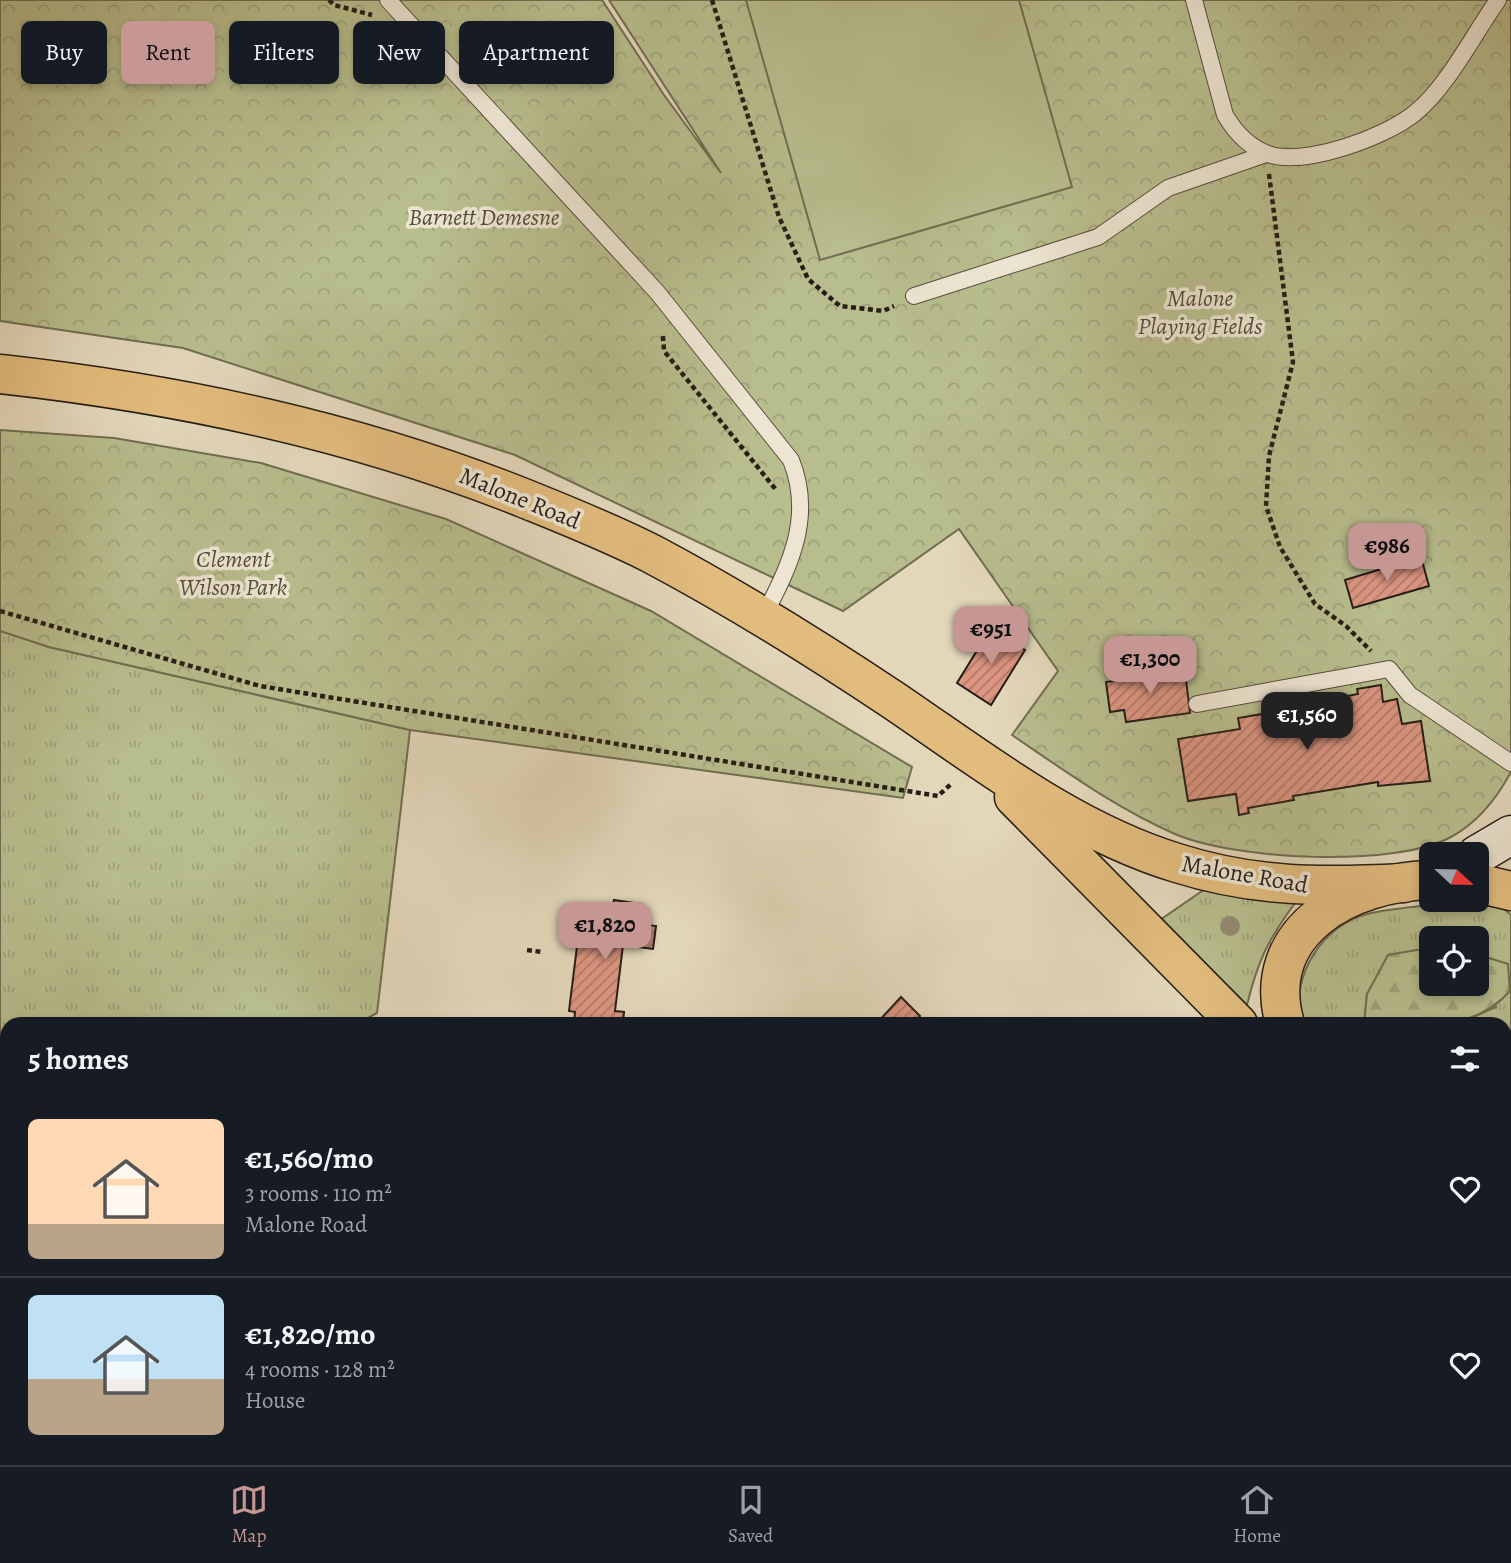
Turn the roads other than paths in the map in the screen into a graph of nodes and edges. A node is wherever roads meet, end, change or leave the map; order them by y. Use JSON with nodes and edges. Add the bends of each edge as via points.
{"nodes":[{"id":1,"x":388,"y":0,"type":"edge"},
{"id":2,"x":1194,"y":0,"type":"edge"},
{"id":3,"x":1498,"y":0,"type":"edge"},
{"id":4,"x":1266,"y":154,"type":"junction"},
{"id":5,"x":914,"y":296,"type":"road end"},
{"id":6,"x":0,"y":374,"type":"edge"},
{"id":7,"x":763,"y":617,"type":"junction"},
{"id":8,"x":1197,"y":704,"type":"dead end"},
{"id":9,"x":1511,"y":763,"type":"edge"},
{"id":10,"x":983,"y":766,"type":"junction"},
{"id":11,"x":1511,"y":835,"type":"edge"},
{"id":12,"x":1489,"y":848,"type":"edge"},
{"id":13,"x":1419,"y":881,"type":"edge"},
{"id":14,"x":1419,"y":882,"type":"edge"},
{"id":15,"x":1489,"y":886,"type":"edge"},
{"id":16,"x":1511,"y":891,"type":"edge"},
{"id":17,"x":1231,"y":1017,"type":"edge"},
{"id":18,"x":1283,"y":1017,"type":"edge"}],
"edges":[{"from":1,"to":7,"type":"lane","via":[[657,292],[791,460],[801,484],[801,518],[788,564]]},
{"from":2,"to":4,"type":"lane","via":[[1225,115],[1235,132]]},
{"from":3,"to":4,"type":"lane","via":[[1437,91],[1416,113],[1359,141],[1299,157]]},
{"from":4,"to":5,"type":"lane","via":[[1168,188],[1098,237]]},
{"from":6,"to":7,"type":"highway","name":"Malone Road","via":[[184,400],[274,418],[408,456],[568,516],[649,553]]},
{"from":7,"to":10,"type":"highway","name":"Malone Road","via":[[851,672]]},
{"from":8,"to":9,"type":"lane","via":[[1389,669],[1410,695]]},
{"from":10,"to":13,"type":"highway","name":"Malone Road","via":[[1105,833],[1176,863],[1314,887]]},
{"from":10,"to":17,"type":"highway","name":"Malone Road"},
{"from":11,"to":12,"type":"main road"},
{"from":14,"to":18,"type":"highway","via":[[1340,901],[1315,917],[1285,960],[1280,981]]},
{"from":15,"to":16,"type":"highway"}]}
